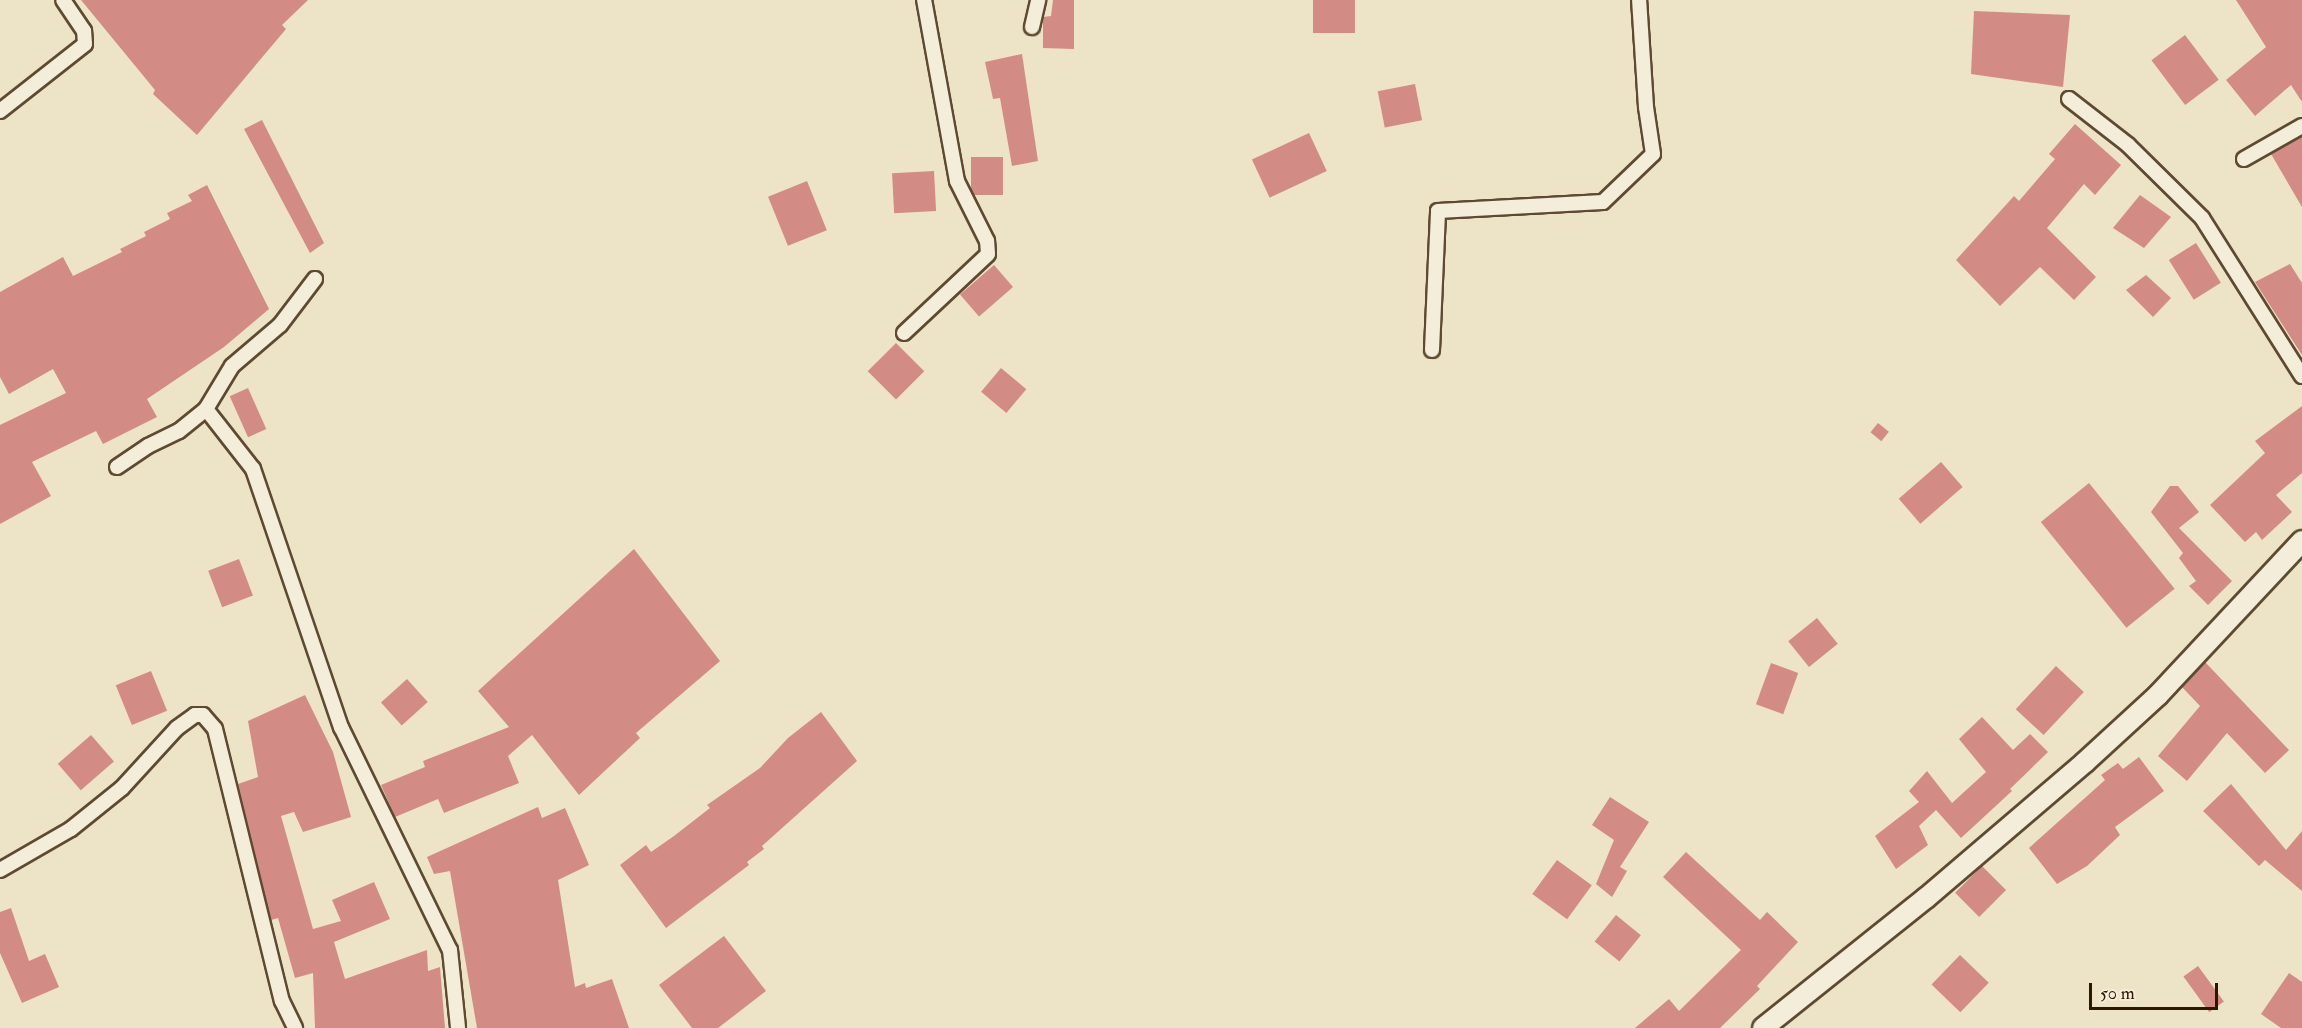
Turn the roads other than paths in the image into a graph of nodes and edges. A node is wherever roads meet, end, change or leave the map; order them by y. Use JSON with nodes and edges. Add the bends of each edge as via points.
{"nodes":[{"id":1,"x":63,"y":0,"type":"edge"},
{"id":2,"x":924,"y":0,"type":"edge"},
{"id":3,"x":1038,"y":0,"type":"edge"},
{"id":4,"x":1639,"y":0,"type":"edge"},
{"id":5,"x":1032,"y":27,"type":"dead end"},
{"id":6,"x":2069,"y":99,"type":"dead end"},
{"id":7,"x":0,"y":111,"type":"edge"},
{"id":8,"x":2302,"y":126,"type":"edge"},
{"id":9,"x":2244,"y":159,"type":"dead end"},
{"id":10,"x":315,"y":279,"type":"dead end"},
{"id":11,"x":904,"y":333,"type":"dead end"},
{"id":12,"x":1432,"y":350,"type":"dead end"},
{"id":13,"x":2302,"y":376,"type":"edge"},
{"id":14,"x":206,"y":409,"type":"junction"},
{"id":15,"x":117,"y":467,"type":"dead end"},
{"id":16,"x":2302,"y":541,"type":"edge"},
{"id":17,"x":0,"y":870,"type":"edge"},
{"id":18,"x":296,"y":1028,"type":"edge"},
{"id":19,"x":458,"y":1028,"type":"edge"},
{"id":20,"x":1763,"y":1028,"type":"edge"}],
"edges":[{"from":1,"to":7,"type":"street","via":[[84,32],[84,44]]},
{"from":2,"to":11,"type":"street","via":[[957,181],[987,241],[988,254]]},
{"from":3,"to":5,"type":"street"},
{"from":4,"to":12,"type":"street","via":[[1653,154],[1603,202],[1438,211]]},
{"from":6,"to":13,"type":"street","via":[[2128,145],[2202,218]]},
{"from":8,"to":9,"type":"street"},
{"from":10,"to":14,"type":"street","via":[[280,325],[232,366]]},
{"from":14,"to":15,"type":"street","via":[[179,432]]},
{"from":14,"to":19,"type":"street","via":[[254,469],[340,727],[450,950]]},
{"from":16,"to":20,"type":"main road","via":[[2158,695],[2085,762],[1926,898]]},
{"from":17,"to":18,"type":"street","via":[[72,829],[123,788],[177,728],[203,715],[215,729],[282,1000]]}]}
